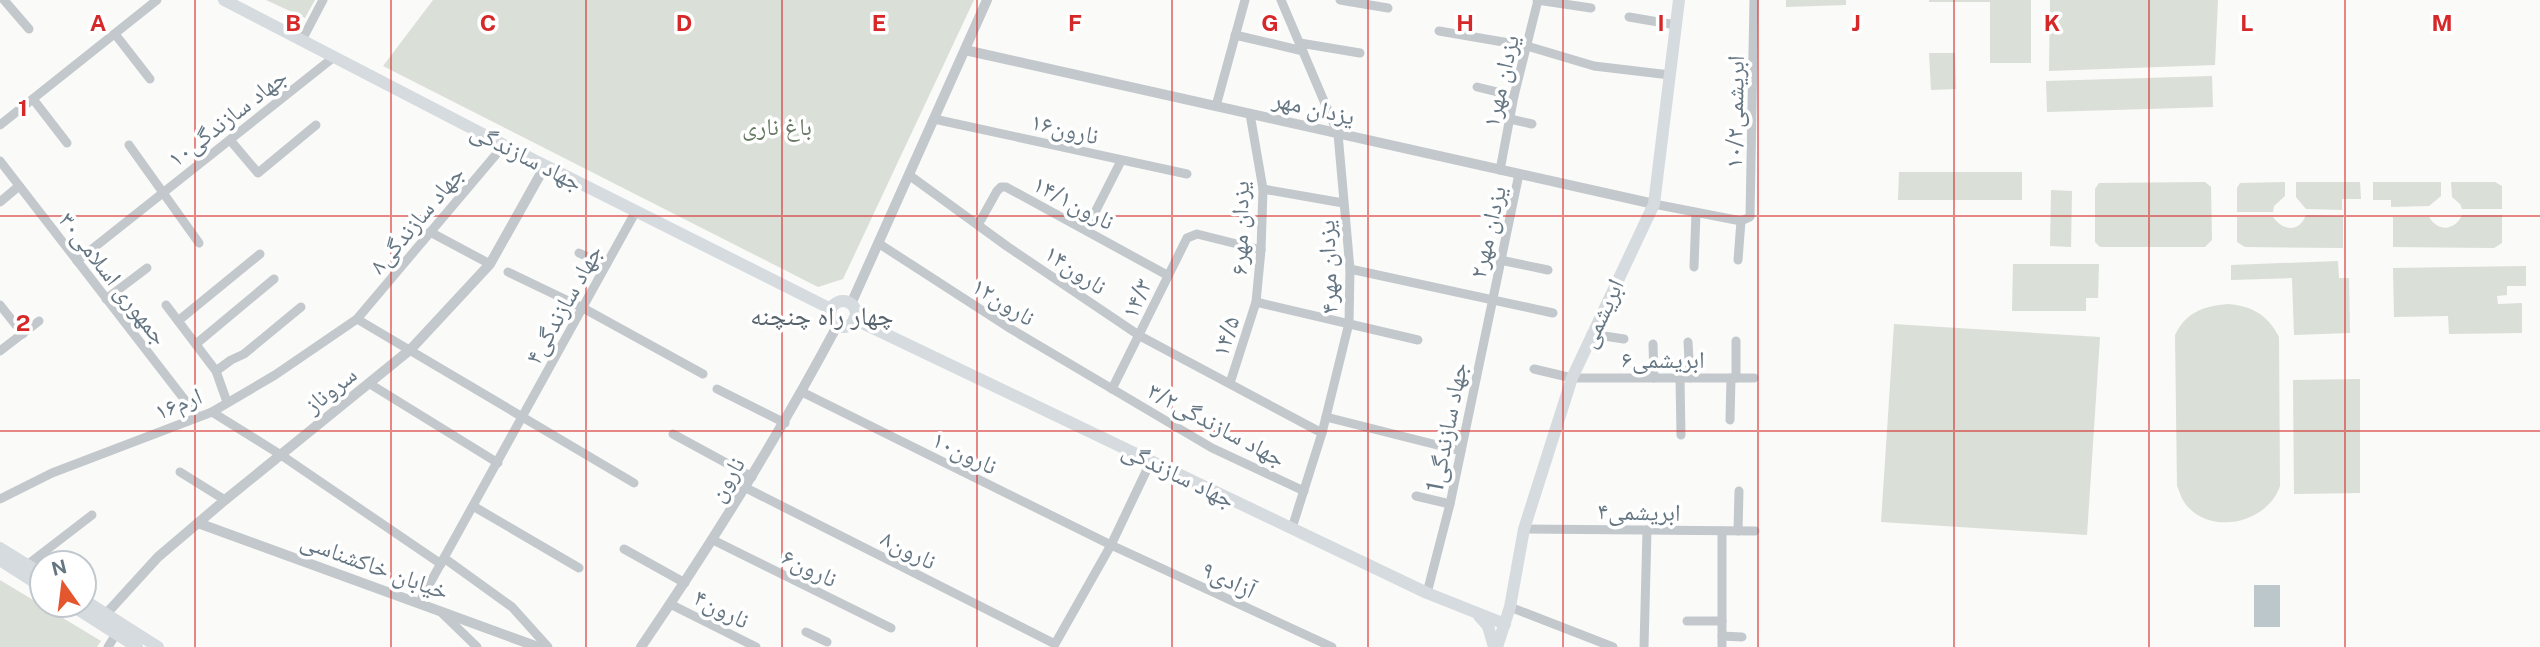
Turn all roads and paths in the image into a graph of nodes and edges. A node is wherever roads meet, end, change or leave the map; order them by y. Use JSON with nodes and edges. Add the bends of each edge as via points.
{"nodes":[{"id":1,"x":4,"y":0,"type":"edge"},
{"id":2,"x":157,"y":0,"type":"edge"},
{"id":3,"x":224,"y":0,"type":"edge"},
{"id":4,"x":323,"y":0,"type":"edge"},
{"id":5,"x":987,"y":0,"type":"edge"},
{"id":6,"x":1245,"y":0,"type":"edge"},
{"id":7,"x":1282,"y":0,"type":"edge"},
{"id":8,"x":1340,"y":0,"type":"edge"},
{"id":9,"x":1538,"y":0,"type":"edge"},
{"id":10,"x":1679,"y":0,"type":"edge"},
{"id":11,"x":1754,"y":0,"type":"edge"},
{"id":12,"x":1388,"y":8,"type":"dead end"},
{"id":13,"x":1591,"y":8,"type":"dead end"},
{"id":14,"x":1629,"y":18,"type":"dead end"},
{"id":15,"x":1676,"y":25,"type":"junction"},
{"id":16,"x":29,"y":29,"type":"dead end"},
{"id":17,"x":1439,"y":31,"type":"dead end"},
{"id":18,"x":115,"y":34,"type":"junction"},
{"id":19,"x":1235,"y":35,"type":"junction"},
{"id":20,"x":302,"y":40,"type":"junction"},
{"id":21,"x":1527,"y":46,"type":"junction"},
{"id":22,"x":1301,"y":47,"type":"junction"},
{"id":23,"x":964,"y":50,"type":"junction"},
{"id":24,"x":1360,"y":52,"type":"dead end"},
{"id":25,"x":334,"y":57,"type":"junction"},
{"id":26,"x":1670,"y":75,"type":"junction"},
{"id":27,"x":150,"y":79,"type":"dead end"},
{"id":28,"x":1477,"y":87,"type":"dead end"},
{"id":29,"x":1514,"y":96,"type":"junction"},
{"id":30,"x":33,"y":100,"type":"junction"},
{"id":31,"x":1216,"y":106,"type":"junction"},
{"id":32,"x":1250,"y":114,"type":"junction"},
{"id":33,"x":934,"y":119,"type":"junction"},
{"id":34,"x":1510,"y":119,"type":"junction"},
{"id":35,"x":1532,"y":124,"type":"dead end"},
{"id":36,"x":0,"y":125,"type":"edge"},
{"id":37,"x":316,"y":125,"type":"dead end"},
{"id":38,"x":1338,"y":134,"type":"junction"},
{"id":39,"x":230,"y":140,"type":"junction"},
{"id":40,"x":67,"y":142,"type":"dead end"},
{"id":41,"x":128,"y":145,"type":"dead end"},
{"id":42,"x":504,"y":145,"type":"junction"},
{"id":43,"x":1121,"y":160,"type":"junction"},
{"id":44,"x":0,"y":161,"type":"edge"},
{"id":45,"x":545,"y":166,"type":"junction"},
{"id":46,"x":1500,"y":170,"type":"junction"},
{"id":47,"x":1187,"y":174,"type":"dead end"},
{"id":48,"x":1519,"y":174,"type":"junction"},
{"id":49,"x":909,"y":175,"type":"junction"},
{"id":50,"x":19,"y":186,"type":"junction"},
{"id":51,"x":1263,"y":189,"type":"junction"},
{"id":52,"x":163,"y":192,"type":"junction"},
{"id":53,"x":0,"y":202,"type":"edge"},
{"id":54,"x":1343,"y":203,"type":"junction"},
{"id":55,"x":1654,"y":204,"type":"junction"},
{"id":56,"x":636,"y":211,"type":"junction"},
{"id":57,"x":1696,"y":213,"type":"junction"},
{"id":58,"x":1743,"y":221,"type":"junction"},
{"id":59,"x":978,"y":225,"type":"junction"},
{"id":60,"x":1086,"y":230,"type":"junction"},
{"id":61,"x":430,"y":232,"type":"junction"},
{"id":62,"x":199,"y":243,"type":"dead end"},
{"id":63,"x":878,"y":243,"type":"junction"},
{"id":64,"x":1261,"y":250,"type":"junction"},
{"id":65,"x":579,"y":253,"type":"dead end"},
{"id":66,"x":260,"y":254,"type":"dead end"},
{"id":67,"x":1500,"y":260,"type":"junction"},
{"id":68,"x":1738,"y":260,"type":"dead end"},
{"id":69,"x":77,"y":261,"type":"junction"},
{"id":70,"x":490,"y":264,"type":"junction"},
{"id":71,"x":606,"y":265,"type":"junction"},
{"id":72,"x":1694,"y":267,"type":"dead end"},
{"id":73,"x":147,"y":268,"type":"dead end"},
{"id":74,"x":1350,"y":268,"type":"junction"},
{"id":75,"x":1548,"y":270,"type":"dead end"},
{"id":76,"x":508,"y":272,"type":"dead end"},
{"id":77,"x":1167,"y":275,"type":"junction"},
{"id":78,"x":274,"y":279,"type":"dead end"},
{"id":79,"x":1492,"y":298,"type":"junction"},
{"id":80,"x":106,"y":299,"type":"junction"},
{"id":81,"x":1256,"y":302,"type":"junction"},
{"id":82,"x":850,"y":304,"type":"junction"},
{"id":83,"x":0,"y":305,"type":"edge"},
{"id":84,"x":166,"y":305,"type":"dead end"},
{"id":85,"x":301,"y":307,"type":"dead end"},
{"id":86,"x":583,"y":308,"type":"junction"},
{"id":87,"x":831,"y":309,"type":"junction"},
{"id":88,"x":1553,"y":313,"type":"dead end"},
{"id":89,"x":357,"y":319,"type":"junction"},
{"id":90,"x":854,"y":319,"type":"junction"},
{"id":91,"x":39,"y":321,"type":"dead end"},
{"id":92,"x":178,"y":321,"type":"junction"},
{"id":93,"x":1349,"y":323,"type":"junction"},
{"id":94,"x":837,"y":326,"type":"junction"},
{"id":95,"x":23,"y":334,"type":"junction"},
{"id":96,"x":1591,"y":334,"type":"junction"},
{"id":97,"x":1140,"y":335,"type":"junction"},
{"id":98,"x":1624,"y":339,"type":"dead end"},
{"id":99,"x":1418,"y":340,"type":"dead end"},
{"id":100,"x":1736,"y":341,"type":"dead end"},
{"id":101,"x":1688,"y":342,"type":"dead end"},
{"id":102,"x":196,"y":344,"type":"junction"},
{"id":103,"x":1653,"y":344,"type":"dead end"},
{"id":104,"x":411,"y":349,"type":"junction"},
{"id":105,"x":0,"y":351,"type":"edge"},
{"id":106,"x":1534,"y":369,"type":"dead end"},
{"id":107,"x":216,"y":370,"type":"junction"},
{"id":108,"x":703,"y":374,"type":"dead end"},
{"id":109,"x":1572,"y":378,"type":"junction"},
{"id":110,"x":1654,"y":378,"type":"junction"},
{"id":111,"x":1685,"y":378,"type":"junction"},
{"id":112,"x":1733,"y":378,"type":"junction"},
{"id":113,"x":1754,"y":378,"type":"dead end"},
{"id":114,"x":1230,"y":383,"type":"junction"},
{"id":115,"x":370,"y":384,"type":"junction"},
{"id":116,"x":718,"y":389,"type":"dead end"},
{"id":117,"x":1112,"y":389,"type":"junction"},
{"id":118,"x":802,"y":392,"type":"junction"},
{"id":119,"x":227,"y":402,"type":"junction"},
{"id":120,"x":212,"y":412,"type":"junction"},
{"id":121,"x":524,"y":416,"type":"junction"},
{"id":122,"x":198,"y":417,"type":"junction"},
{"id":123,"x":1326,"y":417,"type":"junction"},
{"id":124,"x":1730,"y":420,"type":"dead end"},
{"id":125,"x":785,"y":423,"type":"junction"},
{"id":126,"x":1322,"y":433,"type":"junction"},
{"id":127,"x":673,"y":434,"type":"dead end"},
{"id":128,"x":1681,"y":435,"type":"dead end"},
{"id":129,"x":1461,"y":452,"type":"junction"},
{"id":130,"x":281,"y":455,"type":"junction"},
{"id":131,"x":1151,"y":461,"type":"junction"},
{"id":132,"x":498,"y":463,"type":"junction"},
{"id":133,"x":180,"y":472,"type":"dead end"},
{"id":134,"x":749,"y":482,"type":"junction"},
{"id":135,"x":634,"y":483,"type":"dead end"},
{"id":136,"x":1304,"y":491,"type":"junction"},
{"id":137,"x":1739,"y":491,"type":"dead end"},
{"id":138,"x":1416,"y":496,"type":"dead end"},
{"id":139,"x":0,"y":499,"type":"edge"},
{"id":140,"x":225,"y":500,"type":"junction"},
{"id":141,"x":1450,"y":504,"type":"junction"},
{"id":142,"x":473,"y":506,"type":"junction"},
{"id":143,"x":92,"y":515,"type":"dead end"},
{"id":144,"x":198,"y":523,"type":"junction"},
{"id":145,"x":1292,"y":528,"type":"junction"},
{"id":146,"x":1524,"y":528,"type":"junction"},
{"id":147,"x":1647,"y":530,"type":"junction"},
{"id":148,"x":1722,"y":531,"type":"junction"},
{"id":149,"x":1738,"y":531,"type":"junction"},
{"id":150,"x":1755,"y":531,"type":"dead end"},
{"id":151,"x":713,"y":540,"type":"junction"},
{"id":152,"x":1111,"y":545,"type":"junction"},
{"id":153,"x":0,"y":548,"type":"edge"},
{"id":154,"x":624,"y":549,"type":"dead end"},
{"id":155,"x":0,"y":560,"type":"edge"},
{"id":156,"x":442,"y":561,"type":"junction"},
{"id":157,"x":27,"y":565,"type":"joint"},
{"id":158,"x":579,"y":568,"type":"dead end"},
{"id":159,"x":28,"y":578,"type":"edge"},
{"id":160,"x":685,"y":583,"type":"junction"},
{"id":161,"x":1427,"y":593,"type":"junction"},
{"id":162,"x":419,"y":603,"type":"junction"},
{"id":163,"x":670,"y":604,"type":"junction"},
{"id":164,"x":1510,"y":607,"type":"junction"},
{"id":165,"x":98,"y":609,"type":"edge"},
{"id":166,"x":440,"y":611,"type":"junction"},
{"id":167,"x":1476,"y":613,"type":"junction"},
{"id":168,"x":106,"y":614,"type":"junction"},
{"id":169,"x":93,"y":619,"type":"edge"},
{"id":170,"x":1687,"y":621,"type":"dead end"},
{"id":171,"x":1722,"y":621,"type":"junction"},
{"id":172,"x":1505,"y":624,"type":"junction"},
{"id":173,"x":891,"y":628,"type":"dead end"},
{"id":174,"x":806,"y":632,"type":"dead end"},
{"id":175,"x":116,"y":634,"type":"junction"},
{"id":176,"x":816,"y":637,"type":"junction"},
{"id":177,"x":1742,"y":637,"type":"dead end"},
{"id":178,"x":827,"y":642,"type":"dead end"},
{"id":179,"x":1722,"y":642,"type":"edge"},
{"id":180,"x":108,"y":647,"type":"edge"},
{"id":181,"x":137,"y":647,"type":"edge"},
{"id":182,"x":159,"y":647,"type":"edge"},
{"id":183,"x":477,"y":647,"type":"edge"},
{"id":184,"x":538,"y":647,"type":"edge"},
{"id":185,"x":548,"y":647,"type":"edge"},
{"id":186,"x":641,"y":647,"type":"edge"},
{"id":187,"x":756,"y":647,"type":"edge"},
{"id":188,"x":811,"y":647,"type":"edge"},
{"id":189,"x":1332,"y":647,"type":"edge"},
{"id":190,"x":1496,"y":647,"type":"edge"},
{"id":191,"x":1509,"y":647,"type":"edge"},
{"id":192,"x":1613,"y":647,"type":"edge"},
{"id":193,"x":1644,"y":647,"type":"edge"}],
"edges":[{"from":1,"to":16,"type":"street"},
{"from":2,"to":18,"type":"street"},
{"from":3,"to":20,"type":"main road","name":"جهاد سازندگی"},
{"from":4,"to":20,"type":"street"},
{"from":5,"to":23,"type":"street"},
{"from":6,"to":19,"type":"street"},
{"from":7,"to":22,"type":"street","name":"یزدان مهر۴"},
{"from":8,"to":12,"type":"street"},
{"from":9,"to":13,"type":"street"},
{"from":9,"to":21,"type":"street","name":"یزدان مهر۱"},
{"from":10,"to":15,"type":"main road","name":"ابریشمی"},
{"from":11,"to":58,"type":"street","name":"۱۰/۲ابریشمی","via":[[1751,208],[1750,217]]},
{"from":14,"to":15,"type":"street"},
{"from":15,"to":26,"type":"main road","name":"ابریشمی"},
{"from":17,"to":21,"type":"street"},
{"from":18,"to":27,"type":"street"},
{"from":18,"to":30,"type":"street"},
{"from":19,"to":22,"type":"street"},
{"from":19,"to":31,"type":"street"},
{"from":20,"to":25,"type":"main road","name":"جهاد سازندگی"},
{"from":21,"to":26,"type":"street","via":[[1594,66]]},
{"from":21,"to":29,"type":"street","name":"یزدان مهر۱"},
{"from":22,"to":24,"type":"street"},
{"from":22,"to":38,"type":"street","name":"یزدان مهر۴"},
{"from":23,"to":31,"type":"street","name":"یزدان مهر"},
{"from":23,"to":33,"type":"street"},
{"from":25,"to":39,"type":"street","name":"جهاد سازندگی۱۰"},
{"from":25,"to":42,"type":"main road","name":"جهاد سازندگی"},
{"from":26,"to":55,"type":"main road","name":"ابریشمی"},
{"from":28,"to":29,"type":"street"},
{"from":29,"to":34,"type":"street","name":"یزدان مهر۱"},
{"from":30,"to":36,"type":"street"},
{"from":30,"to":40,"type":"street"},
{"from":31,"to":32,"type":"street","name":"یزدان مهر"},
{"from":32,"to":38,"type":"street","name":"یزدان مهر"},
{"from":32,"to":51,"type":"street","name":"یزدان مهر۶"},
{"from":33,"to":43,"type":"street","name":"نارون۱۶"},
{"from":33,"to":49,"type":"street"},
{"from":34,"to":35,"type":"street"},
{"from":34,"to":46,"type":"street","name":"یزدان مهر۱"},
{"from":37,"to":39,"type":"street","via":[[258,173]]},
{"from":38,"to":46,"type":"street","name":"یزدان مهر"},
{"from":38,"to":54,"type":"street","name":"یزدان مهر۴"},
{"from":39,"to":52,"type":"street","name":"جهاد سازندگی۱۰"},
{"from":41,"to":52,"type":"street"},
{"from":42,"to":45,"type":"main road","name":"جهاد سازندگی"},
{"from":42,"to":61,"type":"street","name":"جهاد سازندگی۸"},
{"from":43,"to":47,"type":"street","name":"نارون۱۶"},
{"from":43,"to":60,"type":"street"},
{"from":44,"to":50,"type":"street","name":"جمهوری اسلامی۳۰"},
{"from":45,"to":56,"type":"main road","name":"جهاد سازندگی"},
{"from":45,"to":70,"type":"street","name":"سروناز"},
{"from":46,"to":48,"type":"street","name":"یزدان مهر"},
{"from":48,"to":55,"type":"street","name":"یزدان مهر"},
{"from":48,"to":67,"type":"street","name":"یزدان مهر۲"},
{"from":49,"to":59,"type":"street","name":"نارون۱۴"},
{"from":49,"to":63,"type":"street"},
{"from":50,"to":53,"type":"street"},
{"from":50,"to":69,"type":"street","name":"جمهوری اسلامی۳۰"},
{"from":51,"to":54,"type":"street"},
{"from":51,"to":64,"type":"street","name":"یزدان مهر۶"},
{"from":52,"to":62,"type":"street"},
{"from":52,"to":69,"type":"street","name":"جهاد سازندگی۱۰"},
{"from":54,"to":74,"type":"street","name":"یزدان مهر۴"},
{"from":55,"to":57,"type":"street"},
{"from":55,"to":96,"type":"main road","name":"ابریشمی"},
{"from":56,"to":71,"type":"street","name":"جهاد سازندگی۴"},
{"from":56,"to":87,"type":"main road","name":"جهاد سازندگی"},
{"from":57,"to":58,"type":"street"},
{"from":57,"to":72,"type":"street"},
{"from":58,"to":68,"type":"street","name":"۱۰/۲ابریشمی"},
{"from":59,"to":60,"type":"street","name":"۱۴/۱نارون","via":[[997,191],[1006,187]]},
{"from":59,"to":97,"type":"street","name":"نارون۱۴"},
{"from":60,"to":77,"type":"street","name":"۱۴/۱نارون"},
{"from":61,"to":70,"type":"street"},
{"from":61,"to":89,"type":"street","name":"جهاد سازندگی۸"},
{"from":63,"to":82,"type":"street"},
{"from":63,"to":117,"type":"street","name":"نارون۱۲"},
{"from":64,"to":77,"type":"street","name":"۱۴/۳","via":[[1190,235]]},
{"from":64,"to":81,"type":"street","name":"یزدان مهر۶"},
{"from":65,"to":71,"type":"street"},
{"from":66,"to":92,"type":"street"},
{"from":67,"to":75,"type":"street"},
{"from":67,"to":79,"type":"street","name":"یزدان مهر۲"},
{"from":69,"to":80,"type":"street","name":"جمهوری اسلامی۳۰"},
{"from":70,"to":104,"type":"street","name":"سروناز"},
{"from":71,"to":86,"type":"street","name":"جهاد سازندگی۴"},
{"from":73,"to":80,"type":"street"},
{"from":74,"to":79,"type":"street"},
{"from":74,"to":93,"type":"street","name":"یزدان مهر۴"},
{"from":76,"to":86,"type":"street"},
{"from":77,"to":97,"type":"street","name":"۱۴/۳"},
{"from":78,"to":102,"type":"street"},
{"from":79,"to":88,"type":"street"},
{"from":79,"to":129,"type":"street","name":"1جهاد سازندگی"},
{"from":80,"to":122,"type":"street","name":"جمهوری اسلامی۳۰"},
{"from":81,"to":93,"type":"street"},
{"from":81,"to":114,"type":"street","name":"۱۴/۵"},
{"from":82,"to":87,"type":"main road","via":[[840,302]]},
{"from":82,"to":90,"type":"main road"},
{"from":83,"to":95,"type":"street"},
{"from":84,"to":92,"type":"street"},
{"from":85,"to":107,"type":"street","via":[[244,354]]},
{"from":86,"to":108,"type":"street"},
{"from":86,"to":121,"type":"street","name":"جهاد سازندگی۴"},
{"from":87,"to":94,"type":"main road","via":[[831,320]]},
{"from":89,"to":104,"type":"street"},
{"from":89,"to":119,"type":"street","name":"ارم۱۶"},
{"from":90,"to":94,"type":"main road","via":[[849,325]]},
{"from":90,"to":131,"type":"main road","name":"جهاد سازندگی"},
{"from":91,"to":95,"type":"street"},
{"from":92,"to":102,"type":"street"},
{"from":93,"to":99,"type":"street"},
{"from":93,"to":123,"type":"street","name":"یزدان مهر۴"},
{"from":94,"to":118,"type":"street","name":"نارون"},
{"from":95,"to":105,"type":"street"},
{"from":96,"to":98,"type":"street"},
{"from":96,"to":109,"type":"main road","name":"ابریشمی"},
{"from":97,"to":114,"type":"street","name":"نارون۱۴"},
{"from":97,"to":117,"type":"street","name":"۱۴/۳"},
{"from":100,"to":112,"type":"street"},
{"from":101,"to":111,"type":"street"},
{"from":102,"to":107,"type":"street"},
{"from":103,"to":110,"type":"street"},
{"from":104,"to":115,"type":"street","name":"سروناز"},
{"from":104,"to":121,"type":"street"},
{"from":106,"to":109,"type":"street","name":"ابریشمی۶"},
{"from":107,"to":119,"type":"street"},
{"from":109,"to":110,"type":"street","name":"ابریشمی۶"},
{"from":109,"to":146,"type":"main road","name":"ابریشمی"},
{"from":110,"to":111,"type":"street","name":"ابریشمی۶"},
{"from":111,"to":112,"type":"street","name":"ابریشمی۶"},
{"from":111,"to":128,"type":"street"},
{"from":112,"to":113,"type":"street","name":"ابریشمی۶"},
{"from":112,"to":124,"type":"street"},
{"from":114,"to":126,"type":"street","name":"نارون۱۴"},
{"from":115,"to":130,"type":"street","name":"سروناز"},
{"from":115,"to":132,"type":"street"},
{"from":116,"to":125,"type":"street"},
{"from":117,"to":136,"type":"street","name":"۳/۲جهاد سازندگی","via":[[1212,448]]},
{"from":118,"to":125,"type":"street","name":"نارون"},
{"from":118,"to":152,"type":"street","name":"نارون۱۰"},
{"from":119,"to":120,"type":"street","name":"ارم۱۶"},
{"from":120,"to":122,"type":"street","name":"ارم۱۶"},
{"from":120,"to":130,"type":"street"},
{"from":121,"to":132,"type":"street","name":"جهاد سازندگی۴"},
{"from":121,"to":135,"type":"street"},
{"from":122,"to":139,"type":"street","name":"ارم۱۶","via":[[52,473]]},
{"from":123,"to":126,"type":"street","name":"یزدان مهر۴"},
{"from":123,"to":129,"type":"street"},
{"from":125,"to":134,"type":"street","name":"نارون"},
{"from":126,"to":136,"type":"street","name":"یزدان مهر۴"},
{"from":127,"to":134,"type":"street","name":"نارون۸"},
{"from":129,"to":141,"type":"street","name":"1جهاد سازندگی"},
{"from":130,"to":140,"type":"street","name":"سروناز"},
{"from":130,"to":156,"type":"street"},
{"from":131,"to":145,"type":"main road","name":"جهاد سازندگی"},
{"from":131,"to":152,"type":"street"},
{"from":132,"to":142,"type":"street","name":"جهاد سازندگی۴"},
{"from":133,"to":140,"type":"street"},
{"from":134,"to":151,"type":"street","name":"نارون"},
{"from":134,"to":152,"type":"street","name":"نارون۸","via":[[1055,644]]},
{"from":136,"to":145,"type":"street","name":"یزدان مهر۴"},
{"from":137,"to":149,"type":"street"},
{"from":138,"to":141,"type":"street"},
{"from":140,"to":144,"type":"street","name":"سروناز"},
{"from":141,"to":161,"type":"street","name":"1جهاد سازندگی"},
{"from":142,"to":156,"type":"street","name":"جهاد سازندگی۴"},
{"from":142,"to":158,"type":"street"},
{"from":143,"to":157,"type":"street"},
{"from":144,"to":162,"type":"street","name":"خیابان خاکشناسی"},
{"from":144,"to":168,"type":"street","name":"سروناز"},
{"from":145,"to":161,"type":"main road","name":"جهاد سازندگی"},
{"from":146,"to":147,"type":"street","name":"ابریشمی۴"},
{"from":146,"to":164,"type":"main road","name":"ابریشمی"},
{"from":147,"to":148,"type":"street","name":"ابریشمی۴"},
{"from":147,"to":193,"type":"street"},
{"from":148,"to":149,"type":"street","name":"ابریشمی۴"},
{"from":148,"to":171,"type":"street"},
{"from":149,"to":150,"type":"street","name":"ابریشمی۴"},
{"from":151,"to":160,"type":"street","name":"نارون"},
{"from":151,"to":173,"type":"street","name":"نارون۶"},
{"from":152,"to":189,"type":"street","name":"آزادی۹"},
{"from":153,"to":157,"type":"main road"},
{"from":154,"to":160,"type":"street"},
{"from":155,"to":159,"type":"main road"},
{"from":156,"to":162,"type":"street","name":"جهاد سازندگی۴"},
{"from":156,"to":185,"type":"street","via":[[512,607]]},
{"from":160,"to":163,"type":"street","name":"نارون"},
{"from":161,"to":167,"type":"main road","name":"جهاد سازندگی"},
{"from":162,"to":166,"type":"street","name":"خیابان خاکشناسی"},
{"from":163,"to":186,"type":"street","name":"نارون"},
{"from":163,"to":187,"type":"street","name":"نارون۴"},
{"from":164,"to":172,"type":"main road","name":"ابریشمی"},
{"from":164,"to":192,"type":"street"},
{"from":165,"to":168,"type":"main road"},
{"from":166,"to":183,"type":"street"},
{"from":166,"to":184,"type":"street","name":"خیابان خاکشناسی"},
{"from":167,"to":172,"type":"main road","name":"جهاد سازندگی"},
{"from":167,"to":190,"type":"main road","via":[[1488,626]]},
{"from":168,"to":182,"type":"main road"},
{"from":169,"to":175,"type":"main road"},
{"from":170,"to":171,"type":"street"},
{"from":171,"to":179,"type":"street"},
{"from":172,"to":190,"type":"main road","name":"ابریشمی"},
{"from":172,"to":191,"type":"main road"},
{"from":174,"to":176,"type":"street"},
{"from":175,"to":180,"type":"street"},
{"from":175,"to":181,"type":"main road"},
{"from":176,"to":178,"type":"street"},
{"from":176,"to":188,"type":"street"},
{"from":177,"to":179,"type":"street"}]}
